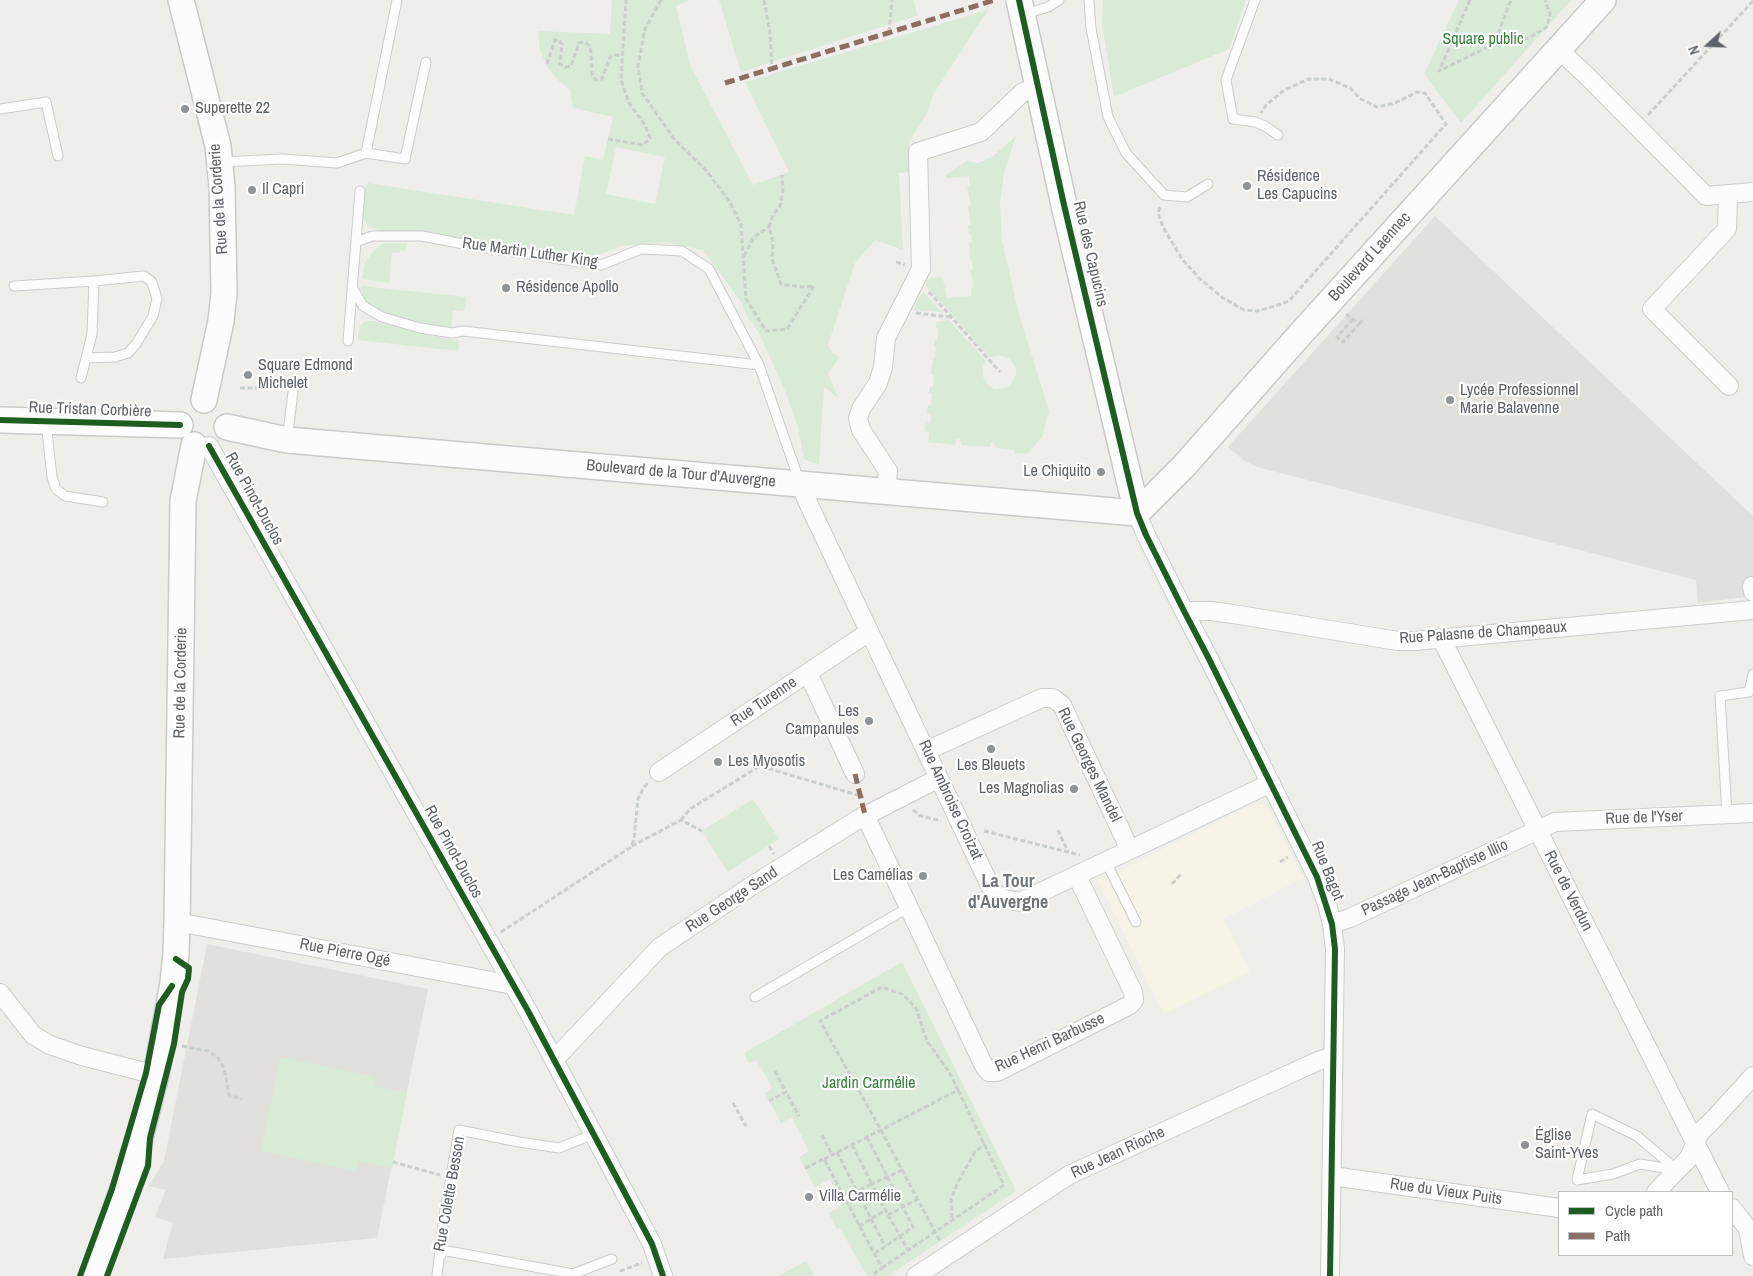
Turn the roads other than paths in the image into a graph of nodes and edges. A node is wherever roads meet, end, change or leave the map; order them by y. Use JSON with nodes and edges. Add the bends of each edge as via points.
{"nodes":[{"id":1,"x":181,"y":0,"type":"edge"},
{"id":2,"x":397,"y":0,"type":"edge"},
{"id":3,"x":1059,"y":0,"type":"edge"},
{"id":4,"x":1089,"y":0,"type":"edge"},
{"id":5,"x":1255,"y":0,"type":"edge"},
{"id":6,"x":1603,"y":0,"type":"edge"},
{"id":7,"x":1021,"y":7,"type":"edge"},
{"id":8,"x":1558,"y":49,"type":"junction"},
{"id":9,"x":426,"y":62,"type":"dead end"},
{"id":10,"x":1039,"y":87,"type":"junction"},
{"id":11,"x":0,"y":109,"type":"edge"},
{"id":12,"x":1278,"y":134,"type":"dead end"},
{"id":13,"x":366,"y":153,"type":"junction"},
{"id":14,"x":58,"y":156,"type":"dead end"},
{"id":15,"x":220,"y":162,"type":"junction"},
{"id":16,"x":1208,"y":184,"type":"dead end"},
{"id":17,"x":360,"y":191,"type":"dead end"},
{"id":18,"x":1753,"y":192,"type":"edge"},
{"id":19,"x":1728,"y":194,"type":"junction"},
{"id":20,"x":356,"y":242,"type":"junction"},
{"id":21,"x":94,"y":280,"type":"junction"},
{"id":22,"x":14,"y":286,"type":"dead end"},
{"id":23,"x":352,"y":286,"type":"junction"},
{"id":24,"x":348,"y":341,"type":"dead end"},
{"id":25,"x":86,"y":358,"type":"junction"},
{"id":26,"x":759,"y":365,"type":"junction"},
{"id":27,"x":81,"y":378,"type":"dead end"},
{"id":28,"x":1729,"y":386,"type":"dead end"},
{"id":29,"x":293,"y":392,"type":"dead end"},
{"id":30,"x":204,"y":400,"type":"junction"},
{"id":31,"x":0,"y":420,"type":"edge"},
{"id":32,"x":46,"y":422,"type":"junction"},
{"id":33,"x":226,"y":427,"type":"junction"},
{"id":34,"x":194,"y":439,"type":"junction"},
{"id":35,"x":287,"y":440,"type":"junction"},
{"id":36,"x":800,"y":484,"type":"junction"},
{"id":37,"x":886,"y":491,"type":"junction"},
{"id":38,"x":103,"y":502,"type":"dead end"},
{"id":39,"x":1137,"y":514,"type":"junction"},
{"id":40,"x":1753,"y":610,"type":"edge"},
{"id":41,"x":1184,"y":612,"type":"junction"},
{"id":42,"x":869,"y":632,"type":"junction"},
{"id":43,"x":1441,"y":638,"type":"junction"},
{"id":44,"x":808,"y":673,"type":"junction"},
{"id":45,"x":1753,"y":674,"type":"edge"},
{"id":46,"x":926,"y":751,"type":"junction"},
{"id":47,"x":659,"y":772,"type":"road end"},
{"id":48,"x":855,"y":774,"type":"dead end"},
{"id":49,"x":939,"y":778,"type":"junction"},
{"id":50,"x":1271,"y":783,"type":"junction"},
{"id":51,"x":1753,"y":813,"type":"edge"},
{"id":52,"x":1727,"y":814,"type":"junction"},
{"id":53,"x":865,"y":815,"type":"junction"},
{"id":54,"x":1538,"y":830,"type":"junction"},
{"id":55,"x":1130,"y":850,"type":"junction"},
{"id":56,"x":1106,"y":862,"type":"junction"},
{"id":57,"x":1077,"y":876,"type":"junction"},
{"id":58,"x":909,"y":907,"type":"junction"},
{"id":59,"x":177,"y":922,"type":"junction"},
{"id":60,"x":1136,"y":922,"type":"dead end"},
{"id":61,"x":1332,"y":924,"type":"junction"},
{"id":62,"x":514,"y":986,"type":"junction"},
{"id":63,"x":0,"y":993,"type":"edge"},
{"id":64,"x":755,"y":997,"type":"dead end"},
{"id":65,"x":1333,"y":1056,"type":"junction"},
{"id":66,"x":554,"y":1060,"type":"junction"},
{"id":67,"x":156,"y":1075,"type":"junction"},
{"id":68,"x":1753,"y":1076,"type":"edge"},
{"id":69,"x":594,"y":1134,"type":"junction"},
{"id":70,"x":1695,"y":1144,"type":"junction"},
{"id":71,"x":1677,"y":1170,"type":"junction"},
{"id":72,"x":1332,"y":1176,"type":"junction"},
{"id":73,"x":1657,"y":1191,"type":"edge"},
{"id":74,"x":1719,"y":1191,"type":"edge"},
{"id":75,"x":1558,"y":1208,"type":"edge"},
{"id":76,"x":1733,"y":1209,"type":"edge"},
{"id":77,"x":1750,"y":1230,"type":"edge"},
{"id":78,"x":1753,"y":1256,"type":"edge"},
{"id":79,"x":612,"y":1259,"type":"dead end"},
{"id":80,"x":439,"y":1263,"type":"junction"},
{"id":81,"x":92,"y":1276,"type":"edge"},
{"id":82,"x":437,"y":1276,"type":"edge"},
{"id":83,"x":664,"y":1276,"type":"edge"},
{"id":84,"x":916,"y":1276,"type":"edge"},
{"id":85,"x":1330,"y":1276,"type":"edge"}],
"edges":[{"from":1,"to":15,"type":"street","name":"Rue de la Corderie"},
{"from":2,"to":13,"type":"lane"},
{"from":3,"to":7,"type":"lane","via":[[1048,6]]},
{"from":4,"to":16,"type":"lane","via":[[1091,28],[1108,117],[1126,153],[1164,195],[1187,197]]},
{"from":5,"to":12,"type":"lane","via":[[1226,80],[1233,119],[1255,122]]},
{"from":6,"to":8,"type":"street","name":"Boulevard Laennec"},
{"from":7,"to":10,"type":"street","name":"Rue des Capucins"},
{"from":8,"to":19,"type":"street","via":[[1706,196]]},
{"from":8,"to":39,"type":"street","name":"Boulevard Laennec","via":[[1184,466]]},
{"from":9,"to":13,"type":"lane","via":[[405,159]]},
{"from":10,"to":37,"type":"street","via":[[1023,92],[981,132],[918,152],[918,273],[886,338],[878,383],[858,418],[861,430],[888,471]]},
{"from":10,"to":39,"type":"street","name":"Rue des Capucins"},
{"from":11,"to":14,"type":"lane","via":[[46,102]]},
{"from":13,"to":15,"type":"lane","via":[[337,163],[283,159]]},
{"from":15,"to":30,"type":"street","name":"Rue de la Corderie","via":[[224,293]]},
{"from":17,"to":20,"type":"lane"},
{"from":18,"to":19,"type":"street"},
{"from":19,"to":28,"type":"street","via":[[1727,229],[1652,309]]},
{"from":20,"to":23,"type":"lane"},
{"from":20,"to":26,"type":"lane","name":"Rue Martin Luther King","via":[[372,236],[422,236],[601,265],[641,249],[682,251],[709,269]]},
{"from":21,"to":22,"type":"lane"},
{"from":21,"to":25,"type":"lane","via":[[92,334]]},
{"from":21,"to":25,"type":"lane","via":[[148,277],[157,299],[153,316],[128,353]]},
{"from":23,"to":24,"type":"lane"},
{"from":23,"to":26,"type":"lane","via":[[363,306],[382,317],[420,328]]},
{"from":25,"to":27,"type":"lane"},
{"from":26,"to":36,"type":"lane","name":"Rue Martin Luther King"},
{"from":29,"to":35,"type":"lane"},
{"from":30,"to":33,"type":"street","via":[[221,408],[227,420]]},
{"from":30,"to":34,"type":"street","via":[[189,405],[181,418]]},
{"from":31,"to":32,"type":"street","name":"Rue Tristan Corbière"},
{"from":32,"to":34,"type":"street","name":"Rue Tristan Corbière","via":[[81,420]]},
{"from":32,"to":38,"type":"lane","via":[[56,489],[65,496]]},
{"from":33,"to":34,"type":"street","via":[[219,441]]},
{"from":33,"to":35,"type":"street","name":"Boulevard de la Tour d'Auvergne"},
{"from":34,"to":59,"type":"street","name":"Rue de la Corderie","via":[[183,500]]},
{"from":34,"to":62,"type":"street","name":"Rue Pinot-Duclos"},
{"from":35,"to":36,"type":"street","name":"Boulevard de la Tour d'Auvergne"},
{"from":36,"to":37,"type":"street","name":"Boulevard de la Tour d'Auvergne"},
{"from":36,"to":42,"type":"street","name":"Rue Ambroise Croizat"},
{"from":37,"to":39,"type":"street","name":"Boulevard de la Tour d'Auvergne"},
{"from":39,"to":41,"type":"street","name":"Rue Bagot"},
{"from":40,"to":43,"type":"street","name":"Rue Palasne de Champeaux"},
{"from":41,"to":43,"type":"street","name":"Rue Palasne de Champeaux","via":[[1233,614],[1398,641]]},
{"from":41,"to":50,"type":"street","name":"Rue Bagot"},
{"from":42,"to":44,"type":"street","name":"Rue Turenne"},
{"from":42,"to":46,"type":"street","name":"Rue Ambroise Croizat"},
{"from":43,"to":54,"type":"street","name":"Rue de Verdun"},
{"from":44,"to":47,"type":"street","name":"Rue Turenne"},
{"from":44,"to":48,"type":"street"},
{"from":45,"to":52,"type":"lane","via":[[1749,692],[1720,696]]},
{"from":46,"to":49,"type":"street","name":"Rue Ambroise Croizat"},
{"from":46,"to":55,"type":"street","name":"Rue Georges Mandel","via":[[1042,698],[1053,698],[1062,705]]},
{"from":49,"to":53,"type":"street","name":"Rue George Sand"},
{"from":49,"to":57,"type":"street","name":"Rue Ambroise Croizat","via":[[993,892],[1020,902]]},
{"from":50,"to":55,"type":"street","name":"Rue Ambroise Croizat"},
{"from":50,"to":61,"type":"street","name":"Rue Bagot","via":[[1317,877]]},
{"from":51,"to":52,"type":"street","name":"Rue de l'Yser"},
{"from":52,"to":54,"type":"street","name":"Rue de l'Yser","via":[[1555,822]]},
{"from":53,"to":58,"type":"street","name":"Rue Henri Barbusse"},
{"from":53,"to":66,"type":"street","name":"Rue George Sand","via":[[753,884],[660,947]]},
{"from":54,"to":61,"type":"street","name":"Passage Jean-Baptiste Illio"},
{"from":54,"to":70,"type":"street","name":"Rue de Verdun"},
{"from":55,"to":56,"type":"street","name":"Rue Ambroise Croizat"},
{"from":56,"to":57,"type":"street","name":"Rue Ambroise Croizat"},
{"from":56,"to":60,"type":"lane"},
{"from":57,"to":58,"type":"street","name":"Rue Henri Barbusse","via":[[1134,1000],[1130,1005],[997,1072],[989,1072],[984,1066]]},
{"from":58,"to":64,"type":"lane"},
{"from":59,"to":62,"type":"street","name":"Rue Pierre Ogé"},
{"from":59,"to":67,"type":"street","name":"Rue de la Corderie","via":[[173,983]]},
{"from":61,"to":65,"type":"street","name":"Rue Bagot","via":[[1335,949]]},
{"from":62,"to":66,"type":"street","name":"Rue Pinot-Duclos"},
{"from":63,"to":67,"type":"street","via":[[33,1035],[50,1045]]},
{"from":65,"to":72,"type":"street","name":"Rue Bagot"},
{"from":65,"to":84,"type":"street","name":"Rue Jean Rioche","via":[[1069,1175]]},
{"from":66,"to":69,"type":"street","name":"Rue Pinot-Duclos"},
{"from":67,"to":81,"type":"street","name":"Rue de la Corderie","via":[[138,1146]]},
{"from":68,"to":70,"type":"street","via":[[1700,1132]]},
{"from":69,"to":80,"type":"lane","name":"Rue Colette Besson","via":[[558,1148],[459,1130]]},
{"from":69,"to":83,"type":"street","name":"Rue Pinot-Duclos","via":[[652,1244]]},
{"from":70,"to":71,"type":"street","via":[[1689,1158]]},
{"from":70,"to":74,"type":"street","name":"Rue de Verdun"},
{"from":71,"to":71,"type":"lane","via":[[1637,1136],[1592,1114],[1578,1180],[1613,1174],[1640,1164]]},
{"from":71,"to":73,"type":"street"},
{"from":72,"to":75,"type":"street","name":"Rue du Vieux Puits"},
{"from":72,"to":85,"type":"street","name":"Rue Bagot"},
{"from":76,"to":77,"type":"street"},
{"from":77,"to":78,"type":"street"},
{"from":79,"to":80,"type":"lane","via":[[573,1274],[442,1250]]},
{"from":80,"to":82,"type":"lane","name":"Rue Colette Besson"}]}
